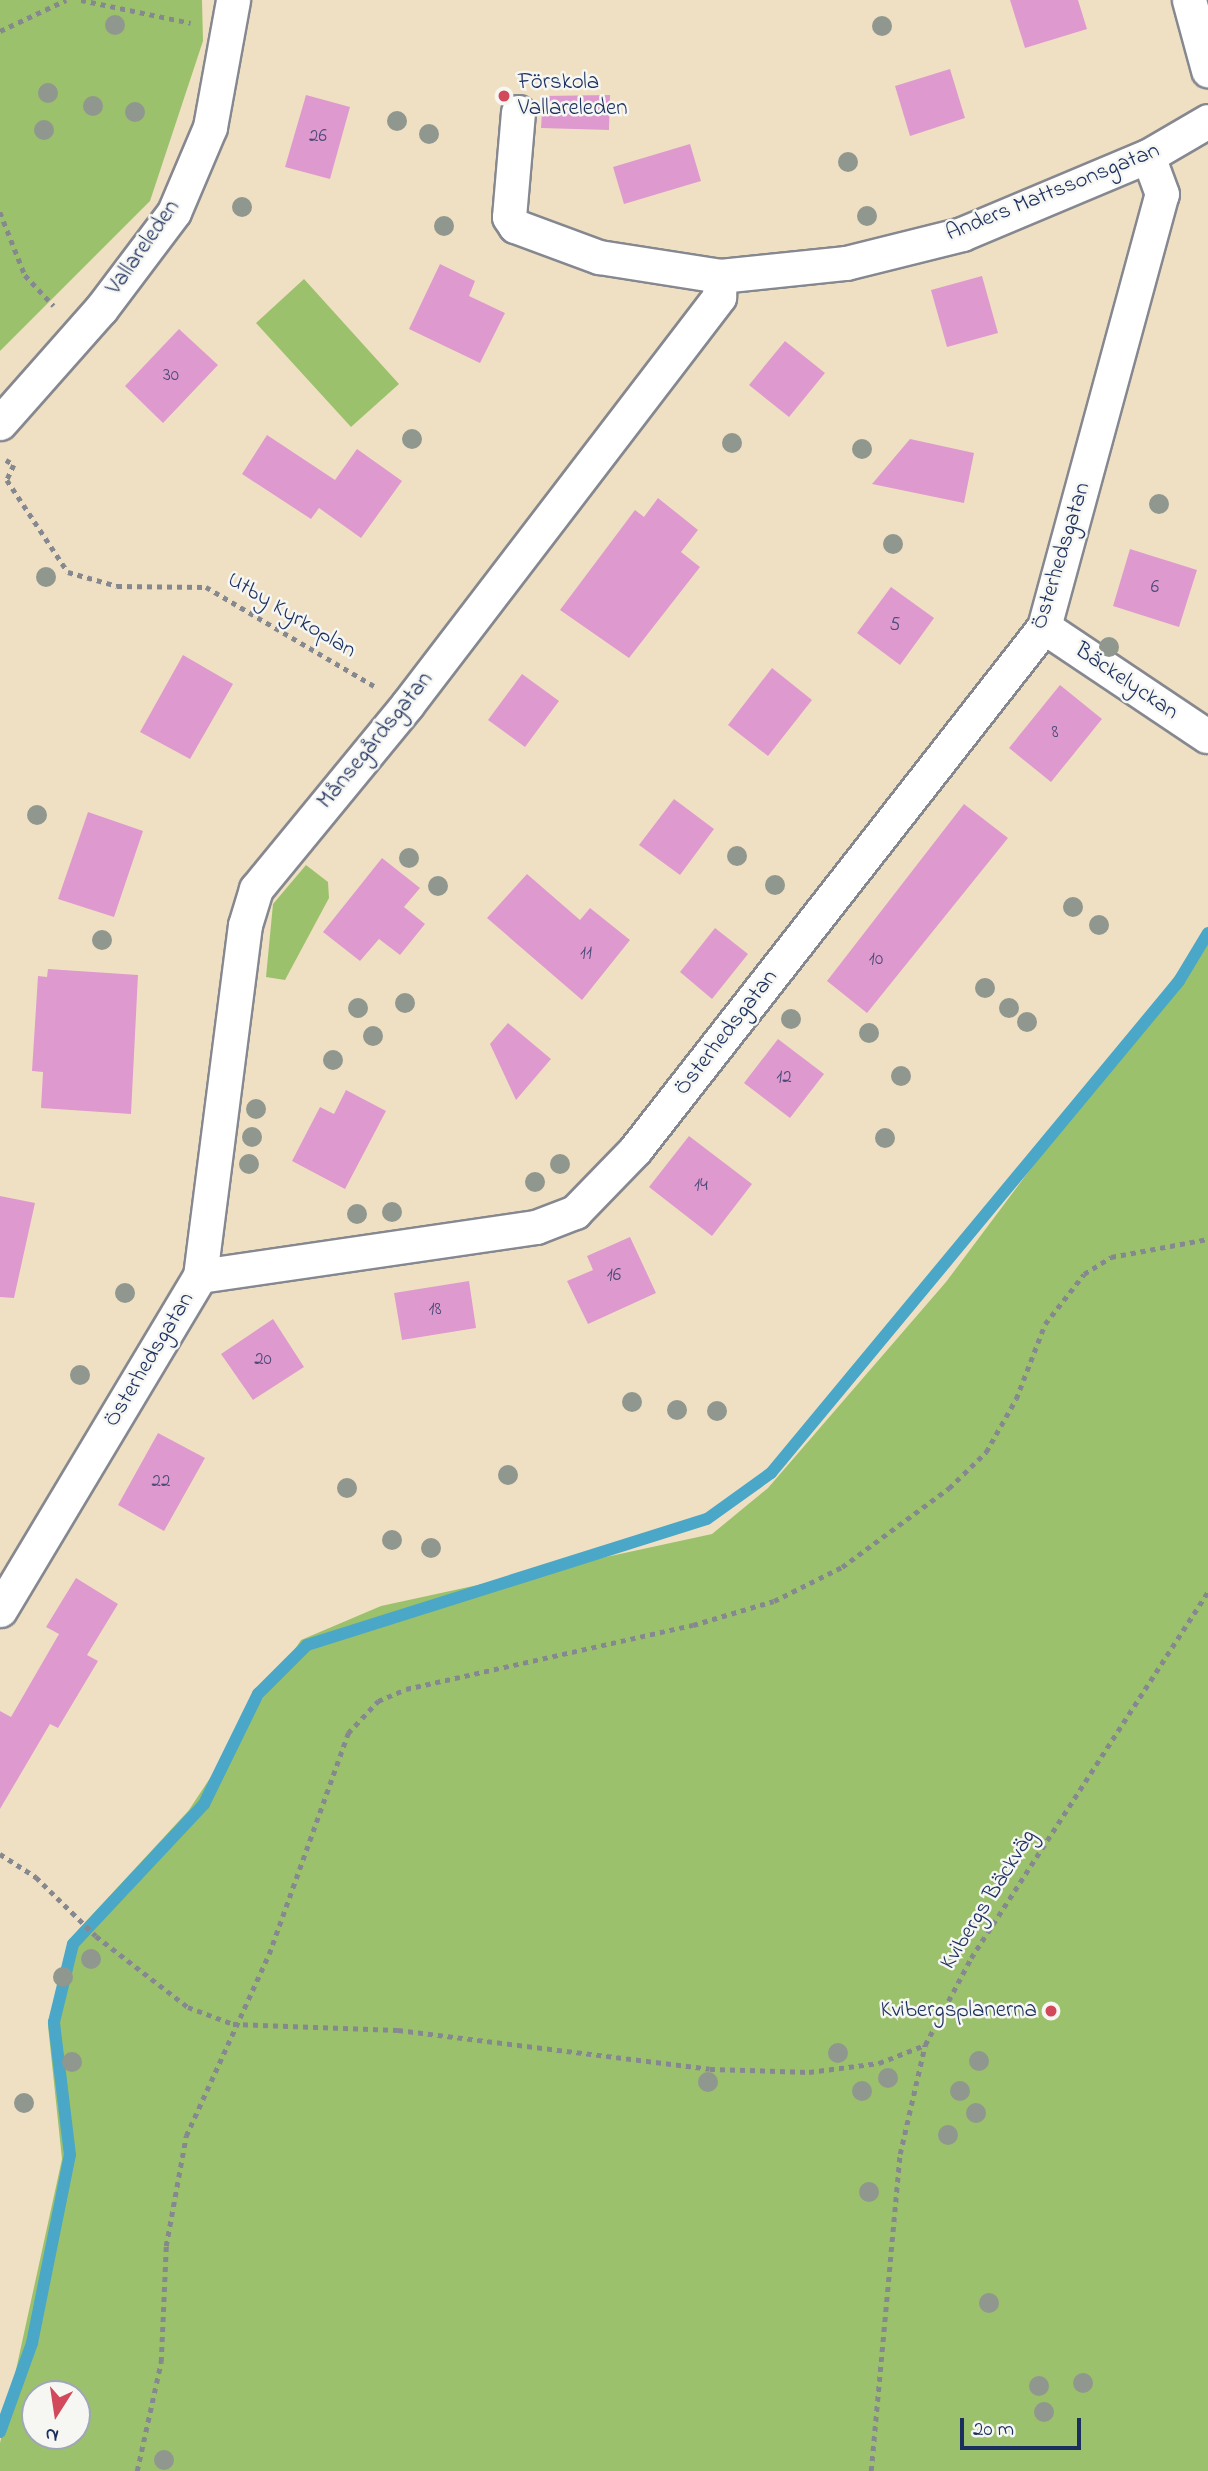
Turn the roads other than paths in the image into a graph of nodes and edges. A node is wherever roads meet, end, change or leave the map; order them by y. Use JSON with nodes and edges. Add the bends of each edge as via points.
{"nodes":[{"id":1,"x":233,"y":0,"type":"edge"},
{"id":2,"x":1189,"y":0,"type":"edge"},
{"id":3,"x":1208,"y":70,"type":"edge"},
{"id":4,"x":517,"y":112,"type":"dead end"},
{"id":5,"x":1208,"y":121,"type":"edge"},
{"id":6,"x":1148,"y":156,"type":"junction"},
{"id":7,"x":720,"y":276,"type":"junction"},
{"id":8,"x":0,"y":422,"type":"edge"},
{"id":9,"x":1044,"y":627,"type":"junction"},
{"id":10,"x":1207,"y":736,"type":"edge"},
{"id":11,"x":200,"y":1276,"type":"junction"},
{"id":12,"x":0,"y":1610,"type":"edge"}],
"edges":[{"from":1,"to":8,"type":"street","name":"Vallareleden","via":[[210,127],[174,212],[101,309]]},
{"from":2,"to":3,"type":"street"},
{"from":4,"to":7,"type":"street","name":"Anders Mattssonsgatan","via":[[509,217],[515,226],[599,257]]},
{"from":5,"to":6,"type":"street","name":"Anders Mattssonsgatan"},
{"from":6,"to":7,"type":"street","name":"Anders Mattssonsgatan","via":[[962,234],[846,263]]},
{"from":6,"to":9,"type":"street","name":"Österhedsgatan","via":[[1162,194]]},
{"from":7,"to":11,"type":"street","name":"Månsegårdsgatan","via":[[719,297],[407,705],[256,889],[245,925]]},
{"from":9,"to":10,"type":"street","name":"Bäckelyckan"},
{"from":9,"to":11,"type":"street","name":"Österhedsgatan","via":[[635,1150],[575,1212],[536,1227]]},
{"from":11,"to":12,"type":"street","name":"Österhedsgatan"}]}
